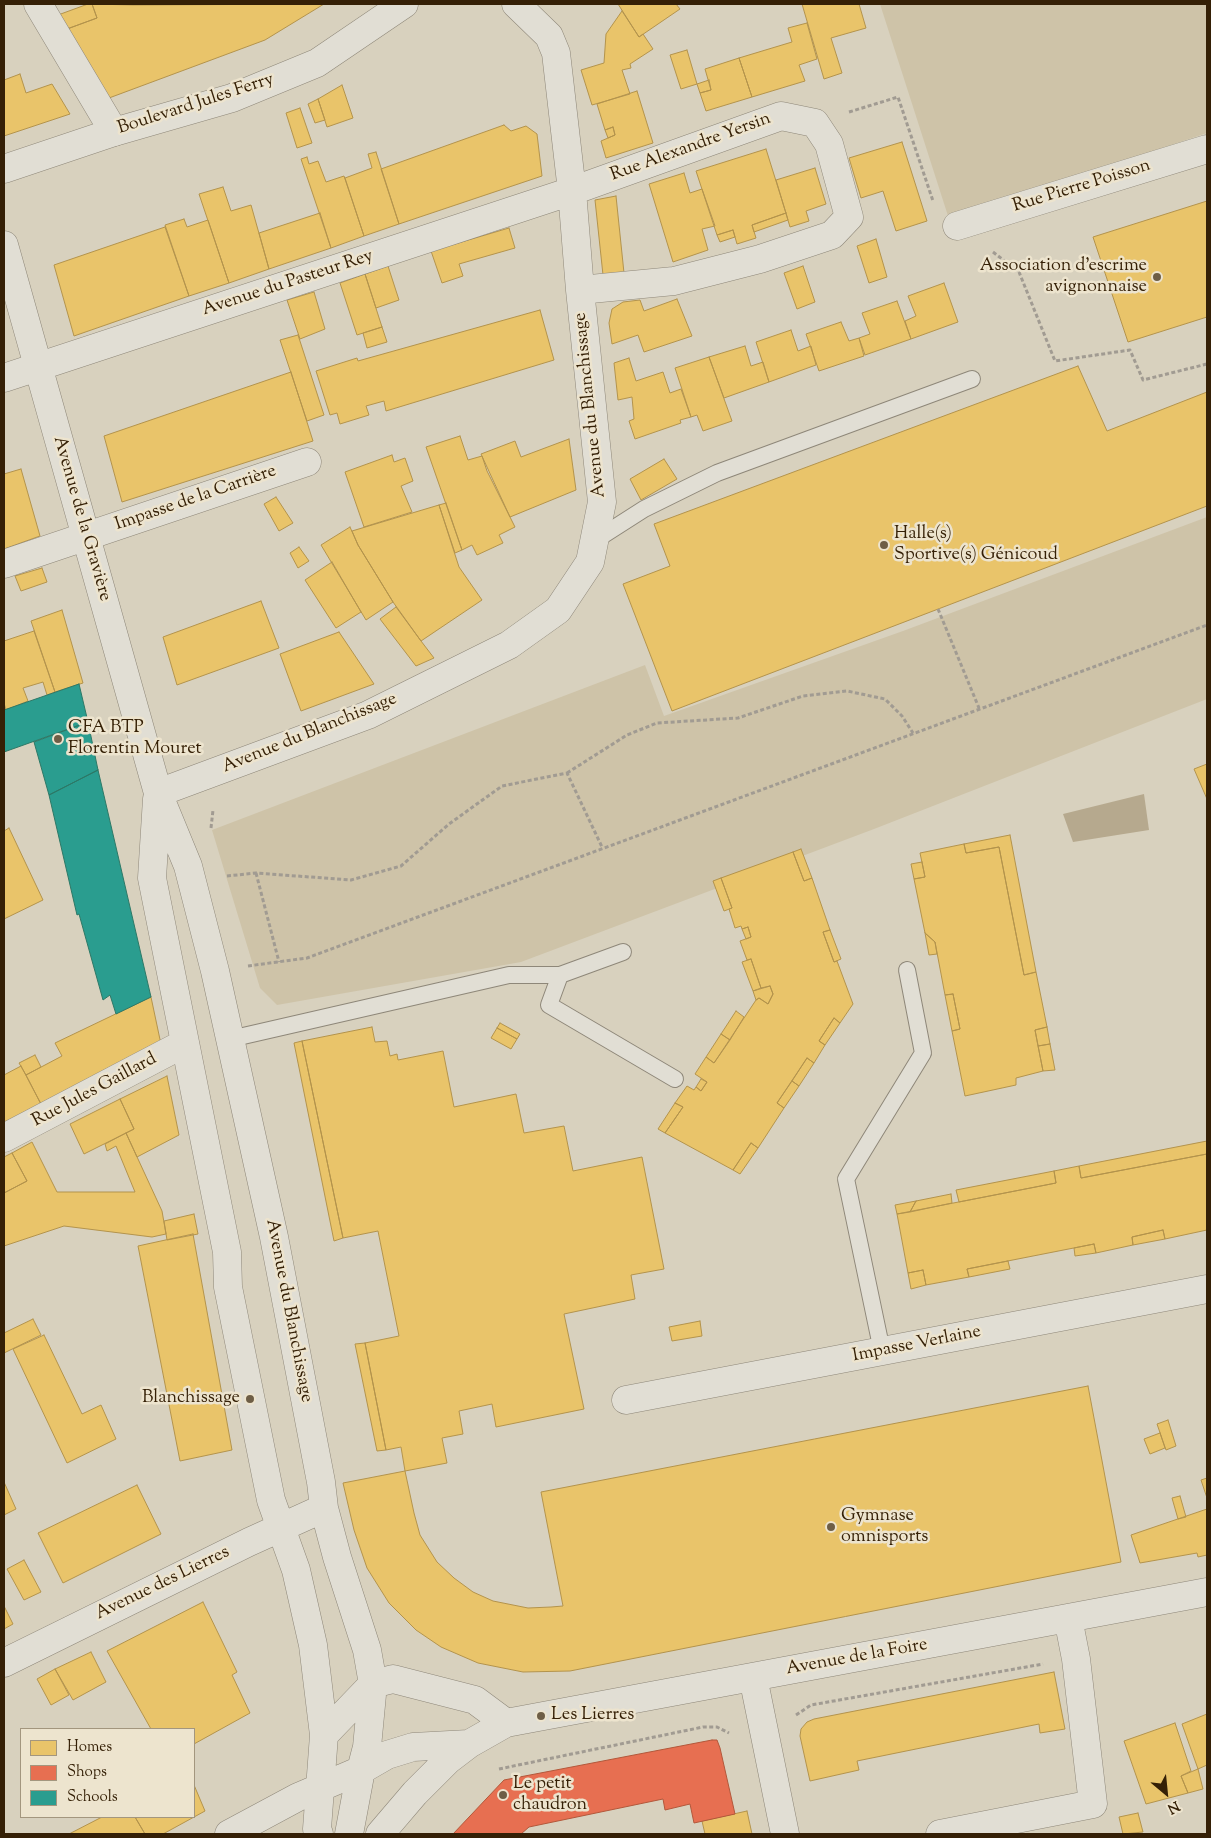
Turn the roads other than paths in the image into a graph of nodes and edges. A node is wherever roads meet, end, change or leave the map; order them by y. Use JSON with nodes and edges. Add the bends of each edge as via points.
{"nodes":[{"id":1,"x":38,"y":4,"type":"edge"},
{"id":2,"x":516,"y":4,"type":"edge"},
{"id":3,"x":399,"y":5,"type":"edge"},
{"id":4,"x":114,"y":132,"type":"junction"},
{"id":5,"x":1207,"y":149,"type":"edge"},
{"id":6,"x":4,"y":170,"type":"edge"},
{"id":7,"x":572,"y":191,"type":"junction"},
{"id":8,"x":957,"y":226,"type":"road end"},
{"id":9,"x":4,"y":245,"type":"edge"},
{"id":10,"x":580,"y":290,"type":"junction"},
{"id":11,"x":38,"y":366,"type":"junction"},
{"id":12,"x":4,"y":378,"type":"edge"},
{"id":13,"x":972,"y":379,"type":"dead end"},
{"id":14,"x":307,"y":462,"type":"dead end"},
{"id":15,"x":85,"y":536,"type":"junction"},
{"id":16,"x":594,"y":541,"type":"junction"},
{"id":17,"x":4,"y":564,"type":"edge"},
{"id":18,"x":158,"y":793,"type":"junction"},
{"id":19,"x":623,"y":952,"type":"dead end"},
{"id":20,"x":907,"y":970,"type":"dead end"},
{"id":21,"x":560,"y":975,"type":"junction"},
{"id":22,"x":230,"y":1039,"type":"junction"},
{"id":23,"x":186,"y":1043,"type":"junction"},
{"id":24,"x":675,"y":1079,"type":"dead end"},
{"id":25,"x":4,"y":1138,"type":"edge"},
{"id":26,"x":1207,"y":1290,"type":"edge"},
{"id":27,"x":882,"y":1351,"type":"junction"},
{"id":28,"x":626,"y":1400,"type":"dead end"},
{"id":29,"x":324,"y":1508,"type":"junction"},
{"id":30,"x":281,"y":1527,"type":"junction"},
{"id":31,"x":1207,"y":1592,"type":"edge"},
{"id":32,"x":1068,"y":1618,"type":"junction"},
{"id":33,"x":4,"y":1663,"type":"edge"},
{"id":34,"x":753,"y":1677,"type":"junction"},
{"id":35,"x":373,"y":1684,"type":"junction"},
{"id":36,"x":506,"y":1723,"type":"junction"},
{"id":37,"x":324,"y":1735,"type":"junction"},
{"id":38,"x":469,"y":1744,"type":"junction"},
{"id":39,"x":361,"y":1770,"type":"junction"},
{"id":40,"x":320,"y":1788,"type":"junction"},
{"id":41,"x":229,"y":1834,"type":"edge"},
{"id":42,"x":319,"y":1834,"type":"edge"},
{"id":43,"x":350,"y":1834,"type":"edge"},
{"id":44,"x":380,"y":1834,"type":"edge"},
{"id":45,"x":785,"y":1834,"type":"edge"},
{"id":46,"x":940,"y":1834,"type":"edge"}],
"edges":[{"from":1,"to":4,"type":"street"},
{"from":2,"to":7,"type":"street","name":"Avenue du Blanchissage","via":[[548,36],[556,53]]},
{"from":3,"to":4,"type":"street","name":"Boulevard Jules Ferry","via":[[317,63],[232,98]]},
{"from":4,"to":6,"type":"street","name":"Boulevard Jules Ferry"},
{"from":5,"to":8,"type":"street","name":"Rue Pierre Poisson"},
{"from":7,"to":10,"type":"street","name":"Avenue du Blanchissage"},
{"from":7,"to":10,"type":"street","name":"Rue Alexandre Yersin","via":[[781,116],[816,124],[829,144],[849,217],[832,235],[760,259],[674,282]]},
{"from":7,"to":11,"type":"street","name":"Avenue du Pasteur Rey"},
{"from":9,"to":11,"type":"street","name":"Avenue de la Gravière"},
{"from":10,"to":16,"type":"street","name":"Avenue du Blanchissage","via":[[602,502]]},
{"from":11,"to":12,"type":"street","name":"Avenue du Pasteur Rey"},
{"from":11,"to":15,"type":"street","name":"Avenue de la Gravière"},
{"from":13,"to":16,"type":"lane","via":[[717,473],[644,509]]},
{"from":14,"to":15,"type":"street","name":"Impasse de la Carrière"},
{"from":15,"to":17,"type":"street","name":"Impasse de la Carrière"},
{"from":15,"to":18,"type":"street","name":"Avenue de la Gravière"},
{"from":16,"to":18,"type":"street","name":"Avenue du Blanchissage","via":[[590,562],[558,610],[510,645],[368,715]]},
{"from":18,"to":22,"type":"street","name":"Avenue du Blanchissage","via":[[188,866]]},
{"from":18,"to":23,"type":"street","via":[[152,878]]},
{"from":19,"to":21,"type":"lane"},
{"from":20,"to":27,"type":"lane","via":[[923,1053],[846,1180]]},
{"from":21,"to":22,"type":"lane","via":[[508,975]]},
{"from":21,"to":24,"type":"lane","via":[[549,1005]]},
{"from":22,"to":29,"type":"street","name":"Avenue du Blanchissage","via":[[274,1237]]},
{"from":23,"to":25,"type":"street","name":"Rue Jules Gaillard"},
{"from":23,"to":30,"type":"street","via":[[226,1252],[228,1287],[271,1500]]},
{"from":26,"to":27,"type":"street","name":"Impasse Verlaine"},
{"from":27,"to":28,"type":"street","name":"Impasse Verlaine"},
{"from":29,"to":30,"type":"street","name":"Avenue des Lierres"},
{"from":29,"to":35,"type":"street","name":"Avenue du Blanchissage","via":[[367,1650]]},
{"from":30,"to":33,"type":"street","name":"Avenue des Lierres"},
{"from":30,"to":37,"type":"street","via":[[296,1570],[313,1646]]},
{"from":31,"to":32,"type":"street","name":"Avenue de la Foire"},
{"from":32,"to":34,"type":"street","name":"Avenue de la Foire"},
{"from":32,"to":46,"type":"street","via":[[1093,1804]]},
{"from":34,"to":36,"type":"street","name":"Avenue de la Foire"},
{"from":34,"to":45,"type":"street"},
{"from":35,"to":36,"type":"street","via":[[393,1679],[475,1700]]},
{"from":35,"to":37,"type":"street"},
{"from":35,"to":39,"type":"street","name":"Avenue du Blanchissage","via":[[367,1747]]},
{"from":36,"to":38,"type":"street","name":"Avenue de la Foire"},
{"from":37,"to":40,"type":"street"},
{"from":38,"to":39,"type":"street","name":"Avenue de la Foire","via":[[413,1748],[387,1754]]},
{"from":38,"to":44,"type":"street","name":"Avenue de la Foire","via":[[415,1793]]},
{"from":39,"to":40,"type":"street","name":"Avenue de la Foire"},
{"from":39,"to":43,"type":"street","name":"Avenue du Blanchissage"},
{"from":40,"to":41,"type":"street","name":"Avenue de la Foire"},
{"from":40,"to":42,"type":"street"}]}
